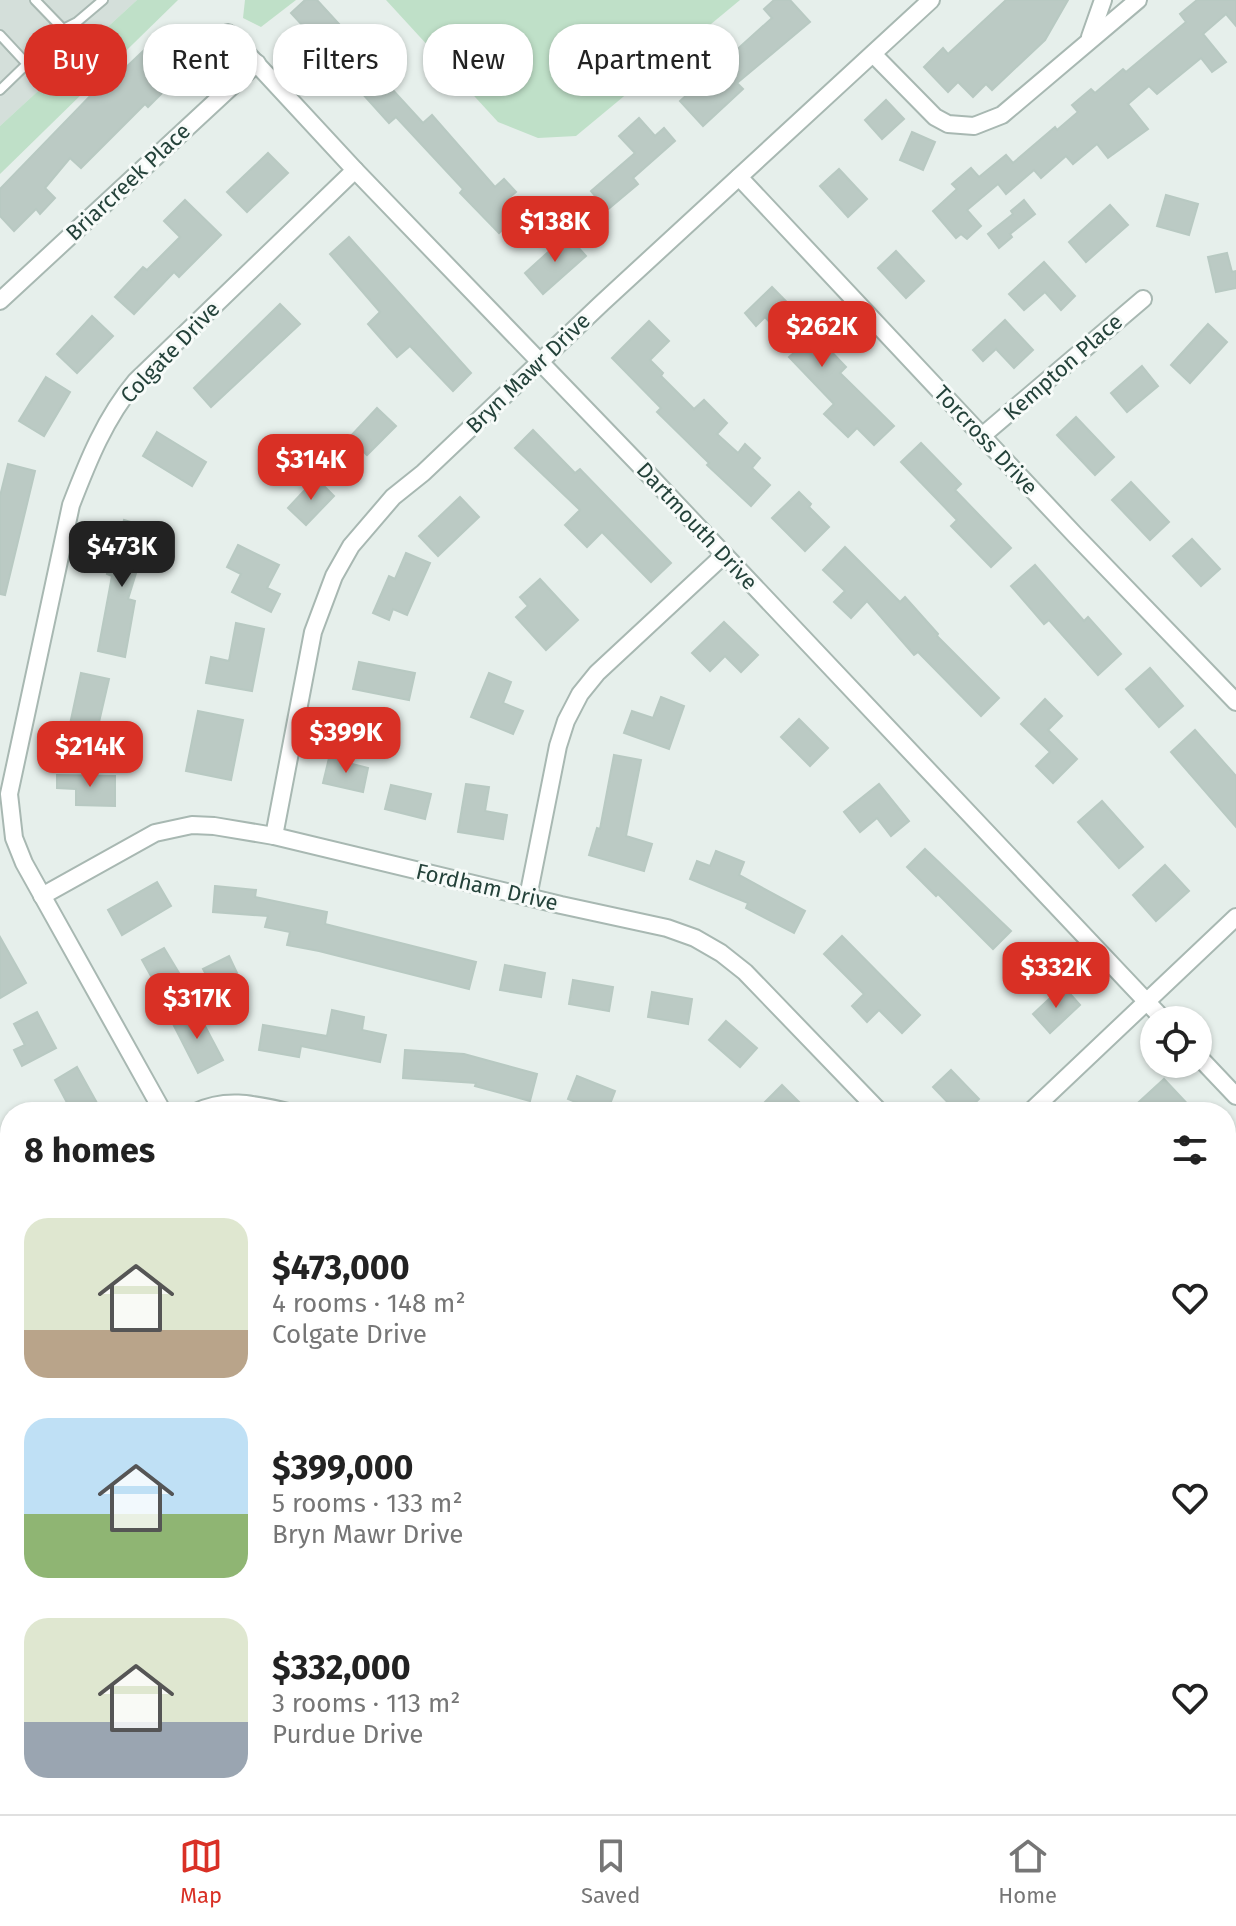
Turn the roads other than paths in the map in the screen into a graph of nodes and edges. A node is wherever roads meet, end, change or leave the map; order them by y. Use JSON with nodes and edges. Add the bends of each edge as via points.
{"nodes":[{"id":1,"x":35,"y":0,"type":"edge"},
{"id":2,"x":103,"y":0,"type":"edge"},
{"id":3,"x":931,"y":0,"type":"edge"},
{"id":4,"x":1103,"y":0,"type":"edge"},
{"id":5,"x":1138,"y":0,"type":"edge"},
{"id":6,"x":58,"y":24,"type":"edge"},
{"id":7,"x":73,"y":24,"type":"edge"},
{"id":8,"x":0,"y":35,"type":"edge"},
{"id":9,"x":1090,"y":39,"type":"junction"},
{"id":10,"x":873,"y":54,"type":"junction"},
{"id":11,"x":24,"y":61,"type":"edge"},
{"id":12,"x":257,"y":63,"type":"edge"},
{"id":13,"x":24,"y":67,"type":"edge"},
{"id":14,"x":0,"y":90,"type":"edge"},
{"id":15,"x":221,"y":96,"type":"edge"},
{"id":16,"x":355,"y":170,"type":"junction"},
{"id":17,"x":739,"y":177,"type":"junction"},
{"id":18,"x":1143,"y":299,"type":"dead end"},
{"id":19,"x":0,"y":301,"type":"edge"},
{"id":20,"x":540,"y":362,"type":"junction"},
{"id":21,"x":982,"y":436,"type":"junction"},
{"id":22,"x":724,"y":555,"type":"junction"},
{"id":23,"x":1236,"y":702,"type":"edge"},
{"id":24,"x":274,"y":836,"type":"junction"},
{"id":25,"x":42,"y":896,"type":"junction"},
{"id":26,"x":528,"y":897,"type":"junction"},
{"id":27,"x":1236,"y":917,"type":"edge"},
{"id":28,"x":1146,"y":1001,"type":"junction"},
{"id":29,"x":1151,"y":1006,"type":"edge"},
{"id":30,"x":1212,"y":1071,"type":"edge"},
{"id":31,"x":1236,"y":1096,"type":"edge"},
{"id":32,"x":157,"y":1102,"type":"edge"},
{"id":33,"x":870,"y":1102,"type":"edge"},
{"id":34,"x":1040,"y":1102,"type":"edge"}],
"edges":[{"from":1,"to":6,"type":"lane"},
{"from":2,"to":7,"type":"lane"},
{"from":3,"to":10,"type":"street","name":"Bryn Mawr Drive"},
{"from":4,"to":9,"type":"street"},
{"from":5,"to":9,"type":"street"},
{"from":8,"to":11,"type":"lane"},
{"from":9,"to":10,"type":"street","via":[[1002,115],[963,127],[935,117]]},
{"from":10,"to":17,"type":"street","name":"Bryn Mawr Drive"},
{"from":12,"to":16,"type":"street","name":"Dartmouth Drive"},
{"from":13,"to":14,"type":"lane"},
{"from":15,"to":19,"type":"street","name":"Briarcreek Place"},
{"from":16,"to":20,"type":"street","name":"Dartmouth Drive"},
{"from":16,"to":25,"type":"street","name":"Colgate Drive","via":[[136,381],[87,462],[71,505],[9,794],[14,838]]},
{"from":17,"to":20,"type":"street","name":"Bryn Mawr Drive"},
{"from":17,"to":21,"type":"street","name":"Torcross Drive"},
{"from":18,"to":21,"type":"street","name":"Kempton Place"},
{"from":20,"to":22,"type":"street","name":"Dartmouth Drive"},
{"from":20,"to":24,"type":"street","name":"Bryn Mawr Drive","via":[[393,497],[334,576],[313,632]]},
{"from":21,"to":23,"type":"street","name":"Torcross Drive"},
{"from":22,"to":26,"type":"street","via":[[580,694],[558,746]]},
{"from":22,"to":28,"type":"street","name":"Dartmouth Drive"},
{"from":24,"to":25,"type":"street","name":"Fordham Drive","via":[[214,826],[173,828],[137,840]]},
{"from":24,"to":26,"type":"street","name":"Fordham Drive"},
{"from":25,"to":32,"type":"street","name":"Colgate Drive"},
{"from":26,"to":33,"type":"street","name":"Fordham Drive","via":[[667,928],[721,953]]},
{"from":27,"to":28,"type":"street"},
{"from":28,"to":29,"type":"street","name":"Dartmouth Drive"},
{"from":28,"to":34,"type":"street"},
{"from":30,"to":31,"type":"street"}]}
